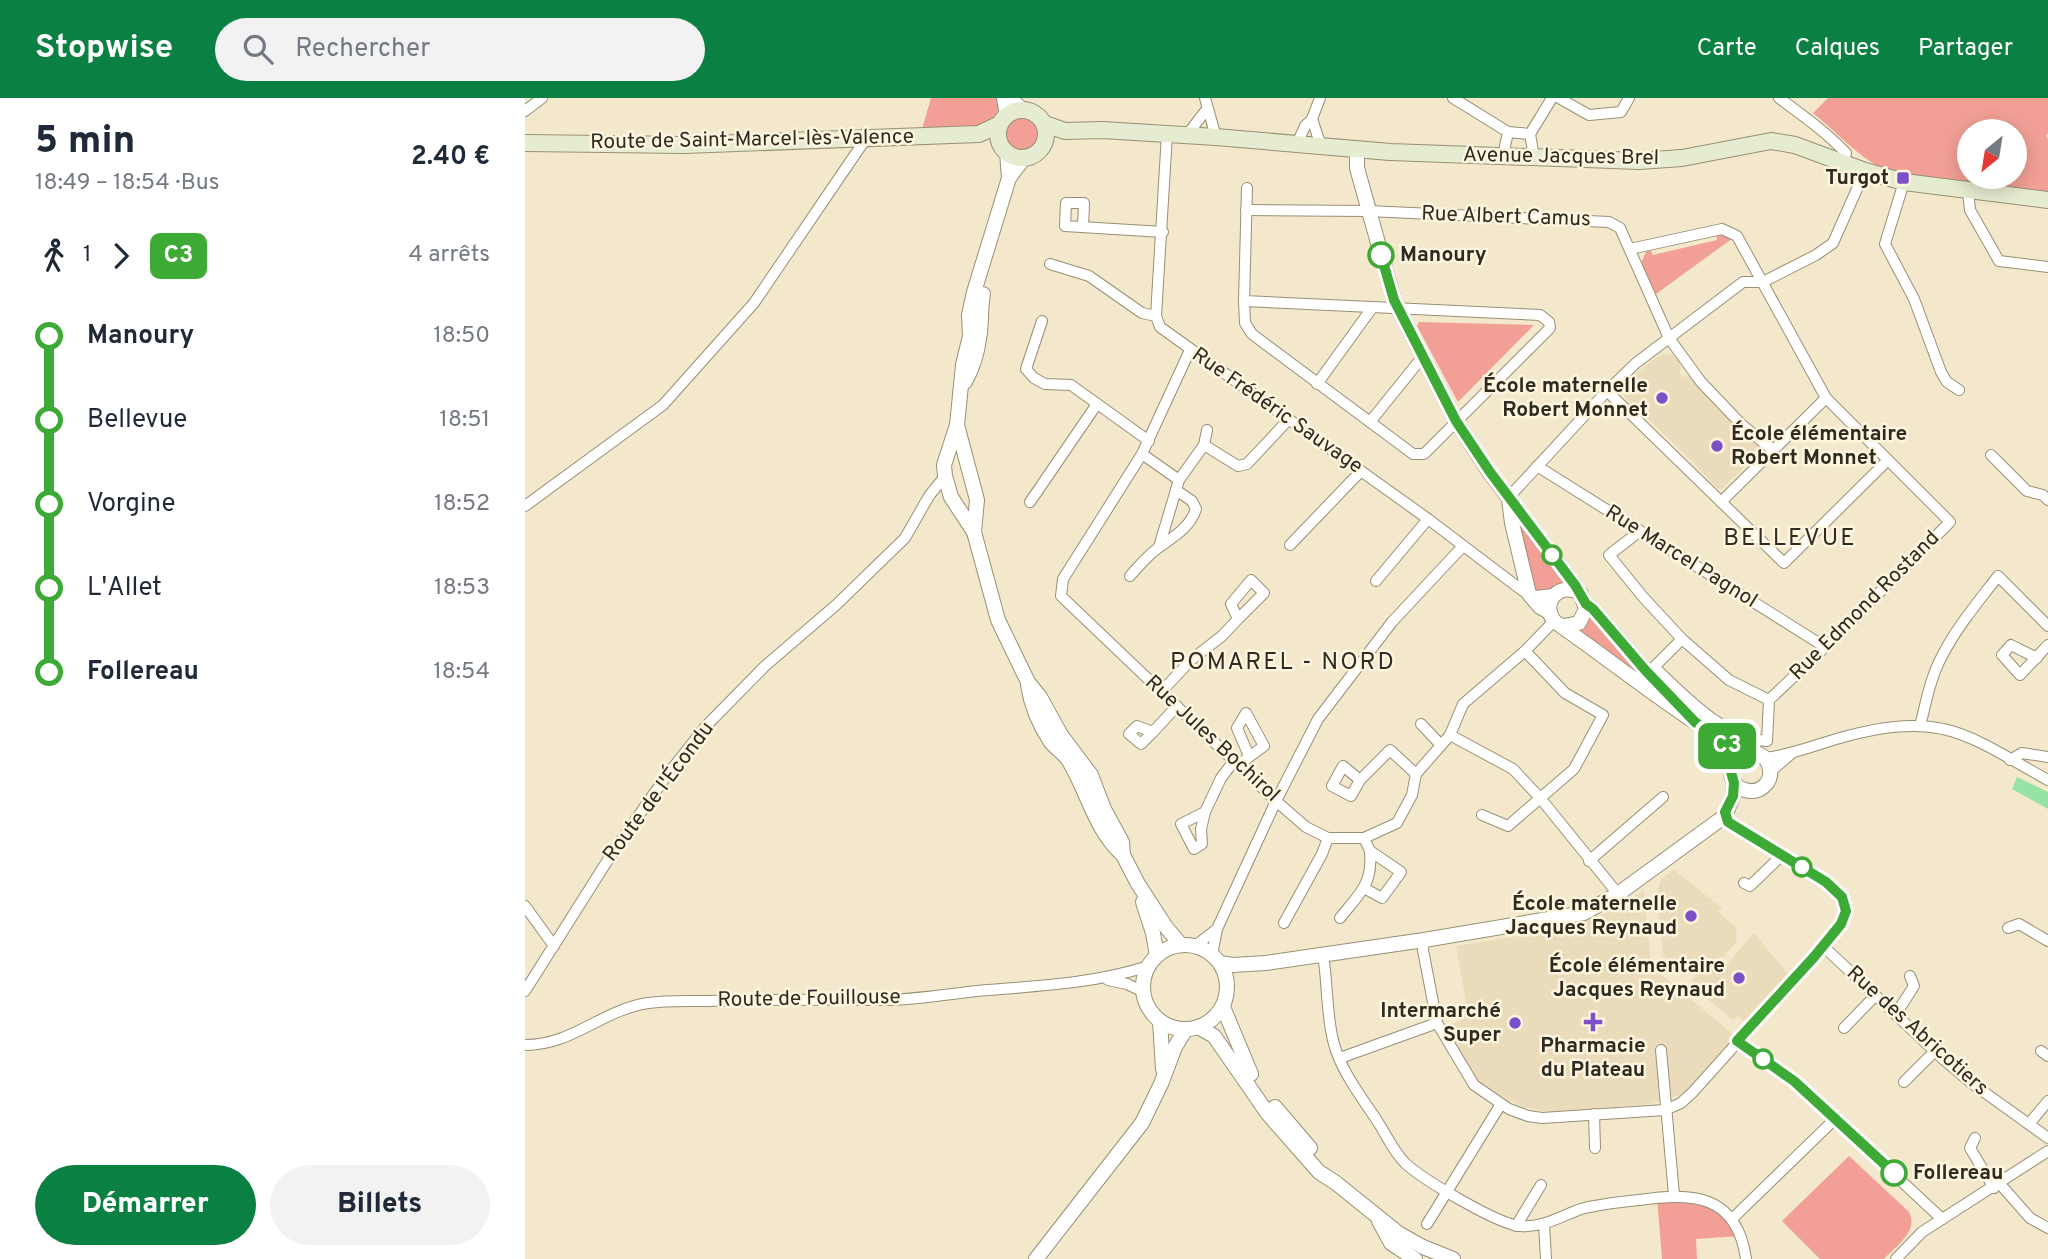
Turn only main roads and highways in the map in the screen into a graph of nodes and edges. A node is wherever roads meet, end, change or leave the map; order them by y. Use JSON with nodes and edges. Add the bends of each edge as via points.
{"nodes":[{"id":1,"x":1009,"y":116,"type":"junction"},
{"id":2,"x":1045,"y":124,"type":"junction"},
{"id":3,"x":1065,"y":131,"type":"junction"},
{"id":4,"x":979,"y":134,"type":"junction"},
{"id":5,"x":1046,"y":141,"type":"junction"},
{"id":6,"x":525,"y":143,"type":"edge"},
{"id":7,"x":1004,"y":149,"type":"junction"},
{"id":8,"x":2048,"y":200,"type":"edge"}],
"edges":[{"from":1,"to":2,"type":"main road","via":[[1035,113]]},
{"from":1,"to":4,"type":"main road","name":"Route de Saint-Marcel-lès-Valence"},
{"from":1,"to":7,"type":"main road","via":[[998,135]]},
{"from":2,"to":3,"type":"main road","name":"Avenue Jacques Brel"},
{"from":2,"to":5,"type":"main road"},
{"from":3,"to":5,"type":"main road","name":"Avenue Jacques Brel"},
{"from":3,"to":8,"type":"main road","name":"Avenue Jacques Brel","via":[[1200,132],[1357,150],[1662,160],[1771,141],[1905,183]]},
{"from":4,"to":6,"type":"main road","name":"Route de Saint-Marcel-lès-Valence","via":[[685,145]]},
{"from":4,"to":7,"type":"main road","name":"Route de Saint-Marcel-lès-Valence"},
{"from":5,"to":7,"type":"main road","via":[[1038,153],[1024,158]]}]}
